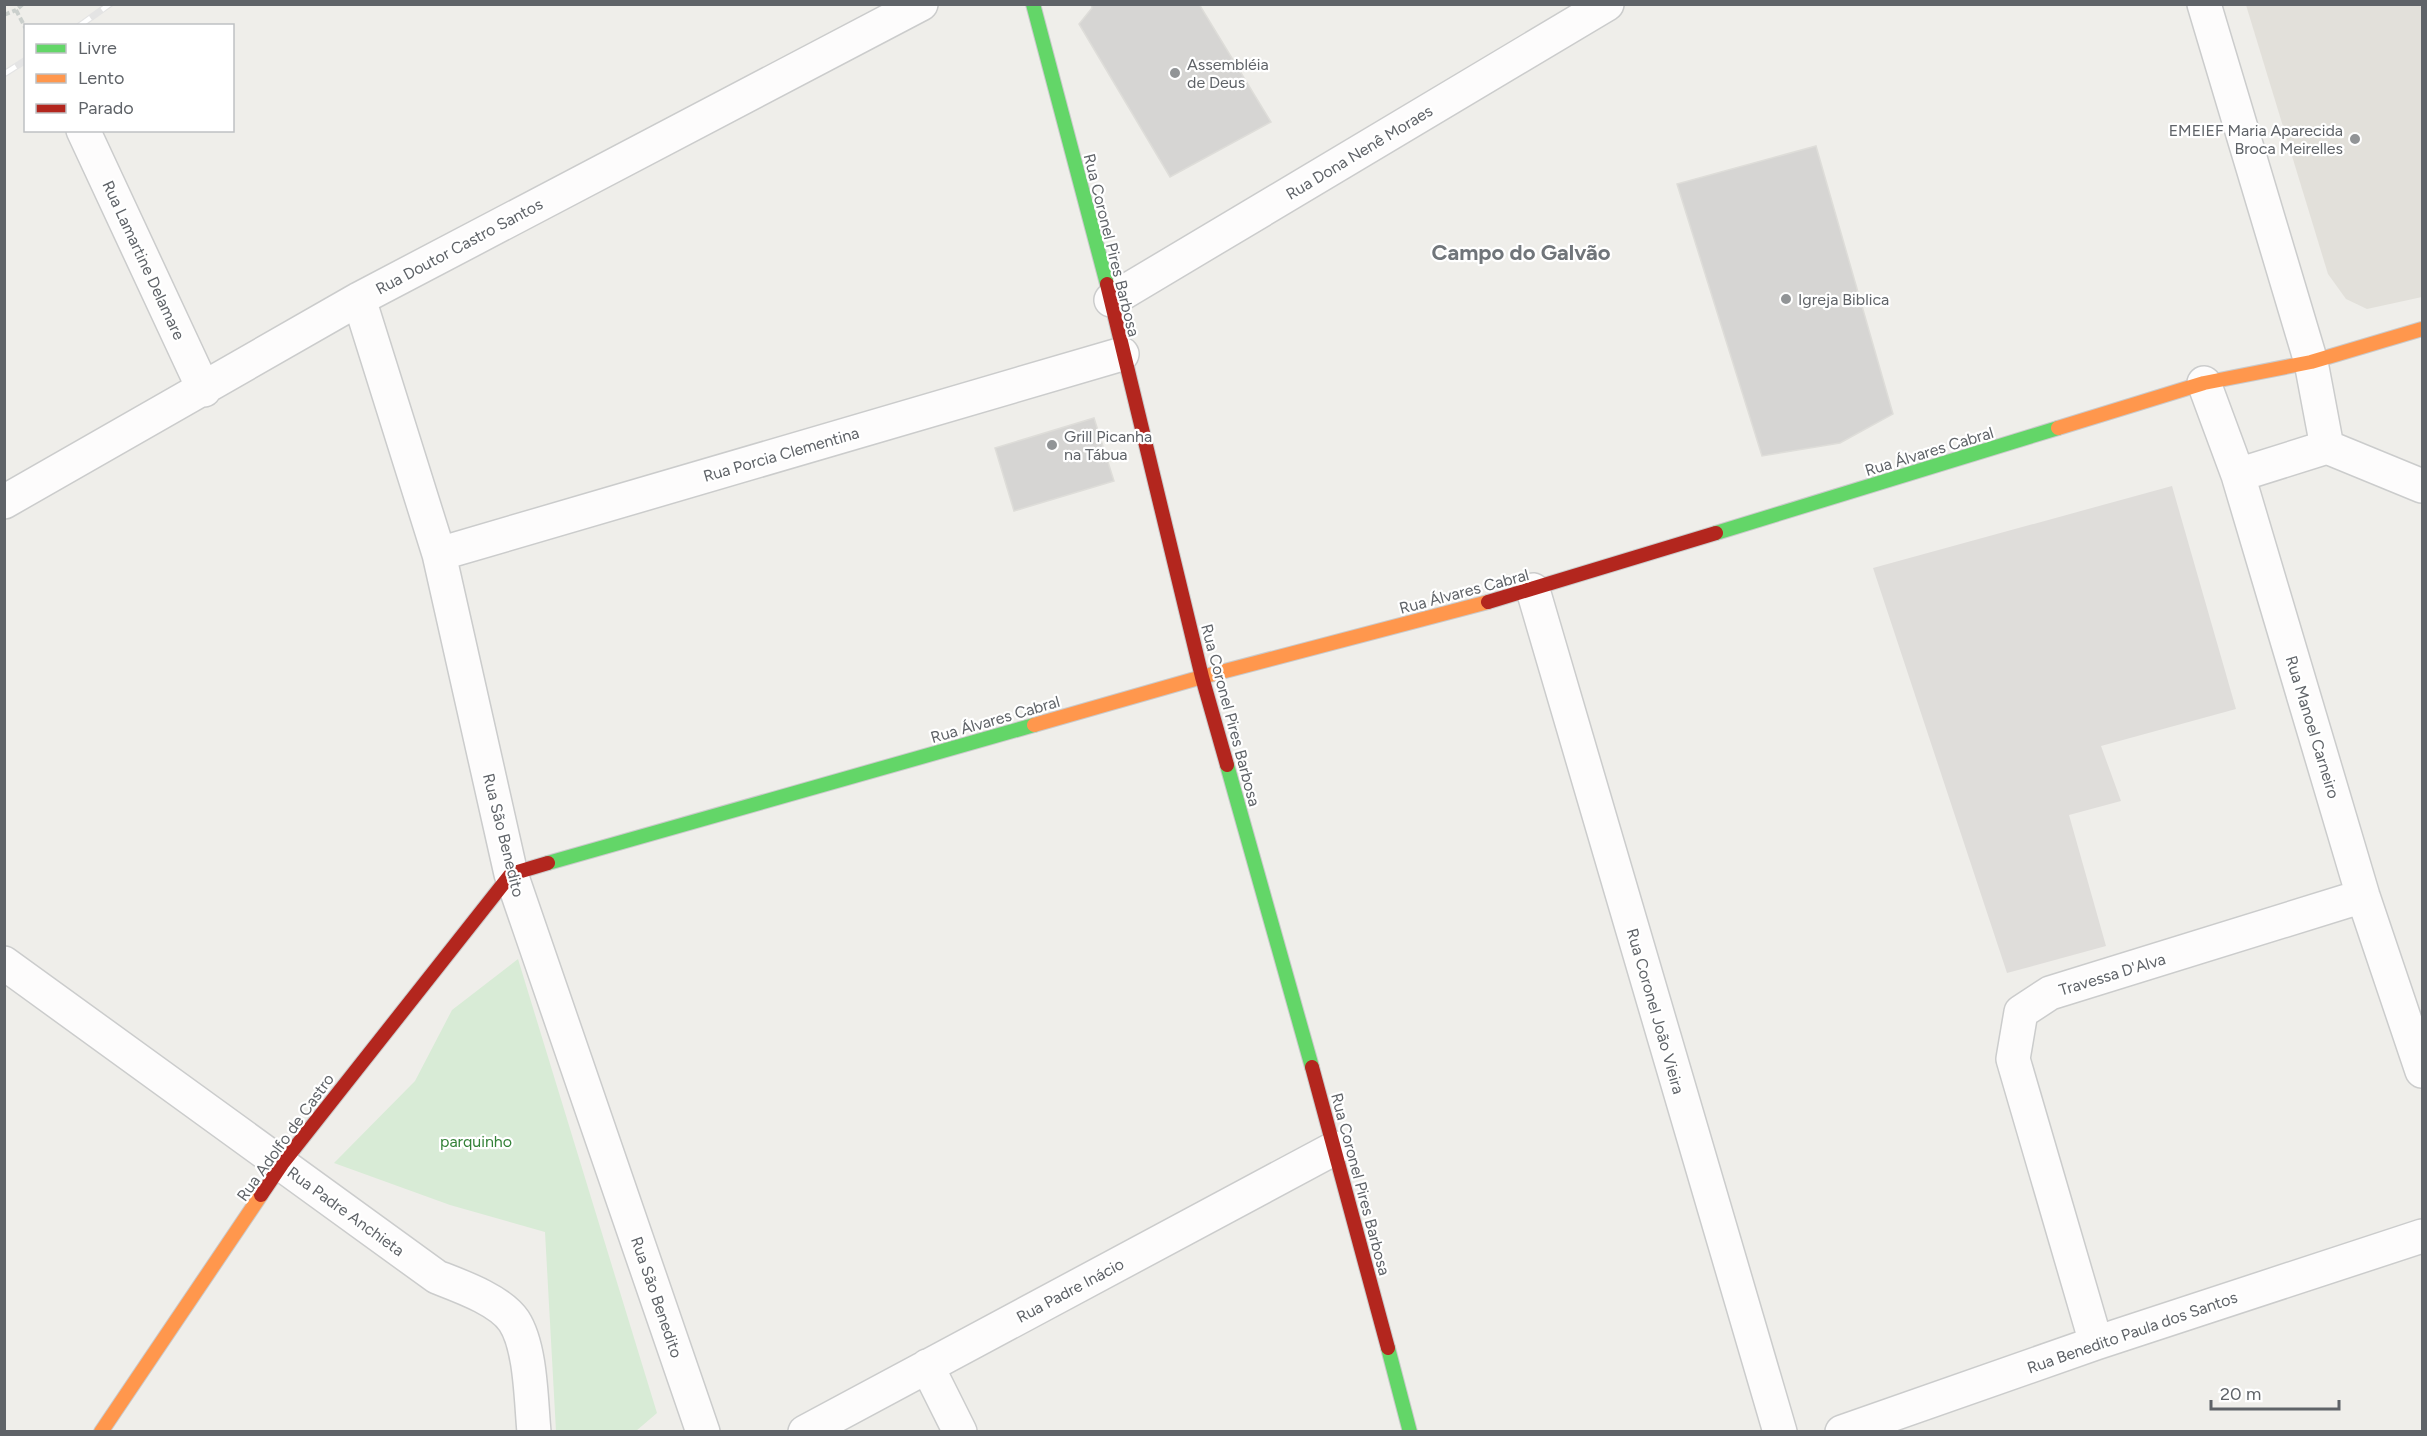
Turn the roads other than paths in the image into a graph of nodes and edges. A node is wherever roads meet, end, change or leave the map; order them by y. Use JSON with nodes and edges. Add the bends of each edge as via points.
{"nodes":[{"id":1,"x":921,"y":4,"type":"edge"},
{"id":2,"x":1033,"y":4,"type":"edge"},
{"id":3,"x":1606,"y":4,"type":"edge"},
{"id":4,"x":2204,"y":4,"type":"edge"},
{"id":5,"x":84,"y":132,"type":"edge"},
{"id":6,"x":359,"y":298,"type":"junction"},
{"id":7,"x":1111,"y":300,"type":"junction"},
{"id":8,"x":2422,"y":328,"type":"edge"},
{"id":9,"x":1122,"y":354,"type":"junction"},
{"id":10,"x":2312,"y":362,"type":"junction"},
{"id":11,"x":2204,"y":383,"type":"junction"},
{"id":12,"x":204,"y":390,"type":"junction"},
{"id":13,"x":2327,"y":447,"type":"junction"},
{"id":14,"x":2238,"y":475,"type":"junction"},
{"id":15,"x":2422,"y":486,"type":"edge"},
{"id":16,"x":4,"y":502,"type":"edge"},
{"id":17,"x":439,"y":554,"type":"junction"},
{"id":18,"x":1533,"y":590,"type":"junction"},
{"id":19,"x":1202,"y":677,"type":"junction"},
{"id":20,"x":511,"y":874,"type":"junction"},
{"id":21,"x":2363,"y":896,"type":"junction"},
{"id":22,"x":4,"y":963,"type":"edge"},
{"id":23,"x":2422,"y":1071,"type":"edge"},
{"id":24,"x":1335,"y":1148,"type":"junction"},
{"id":25,"x":282,"y":1164,"type":"junction"},
{"id":26,"x":2422,"y":1236,"type":"edge"},
{"id":27,"x":2096,"y":1343,"type":"junction"},
{"id":28,"x":927,"y":1366,"type":"junction"},
{"id":29,"x":101,"y":1431,"type":"edge"},
{"id":30,"x":534,"y":1431,"type":"edge"},
{"id":31,"x":703,"y":1431,"type":"edge"},
{"id":32,"x":805,"y":1431,"type":"edge"},
{"id":33,"x":960,"y":1431,"type":"edge"},
{"id":34,"x":1410,"y":1431,"type":"edge"},
{"id":35,"x":1780,"y":1431,"type":"edge"},
{"id":36,"x":1842,"y":1431,"type":"edge"}],
"edges":[{"from":1,"to":6,"type":"street","name":"Rua Doutor Castro Santos"},
{"from":2,"to":7,"type":"street","name":"Rua Coronel Pires Barbosa"},
{"from":3,"to":7,"type":"street","name":"Rua Dona Nenê Moraes"},
{"from":4,"to":10,"type":"street"},
{"from":5,"to":12,"type":"street","name":"Rua Lamartine Delamare"},
{"from":6,"to":12,"type":"street","name":"Rua Doutor Castro Santos"},
{"from":6,"to":17,"type":"street","name":"Rua São Benedito"},
{"from":7,"to":9,"type":"street","name":"Rua Coronel Pires Barbosa"},
{"from":8,"to":10,"type":"street","name":"Rua Álvares Cabral"},
{"from":9,"to":17,"type":"street","name":"Rua Porcia Clementina"},
{"from":9,"to":19,"type":"street","name":"Rua Coronel Pires Barbosa"},
{"from":10,"to":11,"type":"street","name":"Rua Álvares Cabral"},
{"from":10,"to":13,"type":"street"},
{"from":11,"to":14,"type":"street","name":"Rua Manoel Carneiro"},
{"from":11,"to":18,"type":"street","name":"Rua Álvares Cabral"},
{"from":12,"to":16,"type":"street","name":"Rua Doutor Castro Santos"},
{"from":13,"to":14,"type":"street"},
{"from":13,"to":15,"type":"street"},
{"from":14,"to":21,"type":"street","name":"Rua Manoel Carneiro"},
{"from":17,"to":20,"type":"street","name":"Rua São Benedito"},
{"from":18,"to":19,"type":"street","name":"Rua Álvares Cabral"},
{"from":18,"to":35,"type":"street","name":"Rua Coronel João Vieira"},
{"from":19,"to":20,"type":"street","name":"Rua Álvares Cabral"},
{"from":19,"to":24,"type":"street","name":"Rua Coronel Pires Barbosa"},
{"from":20,"to":25,"type":"street","name":"Rua Adolfo de Castro"},
{"from":20,"to":31,"type":"street","name":"Rua São Benedito"},
{"from":21,"to":23,"type":"street","name":"Rua Manoel Carneiro"},
{"from":21,"to":27,"type":"street","name":"Travessa D'Alva","via":[[2050,993],[2021,1012],[2013,1059]]},
{"from":22,"to":25,"type":"street","name":"Rua Padre Anchieta"},
{"from":24,"to":28,"type":"street","name":"Rua Padre Inácio"},
{"from":24,"to":34,"type":"street","name":"Rua Coronel Pires Barbosa"},
{"from":25,"to":29,"type":"street","name":"Rua Adolfo de Castro"},
{"from":25,"to":30,"type":"street","name":"Rua Padre Anchieta","via":[[437,1277],[482,1295],[513,1321],[527,1358]]},
{"from":26,"to":27,"type":"street","name":"Rua Benedito Paula dos Santos"},
{"from":27,"to":36,"type":"street","name":"Rua Benedito Paula dos Santos"},
{"from":28,"to":32,"type":"street","name":"Rua Padre Inácio"},
{"from":28,"to":33,"type":"street"}]}
